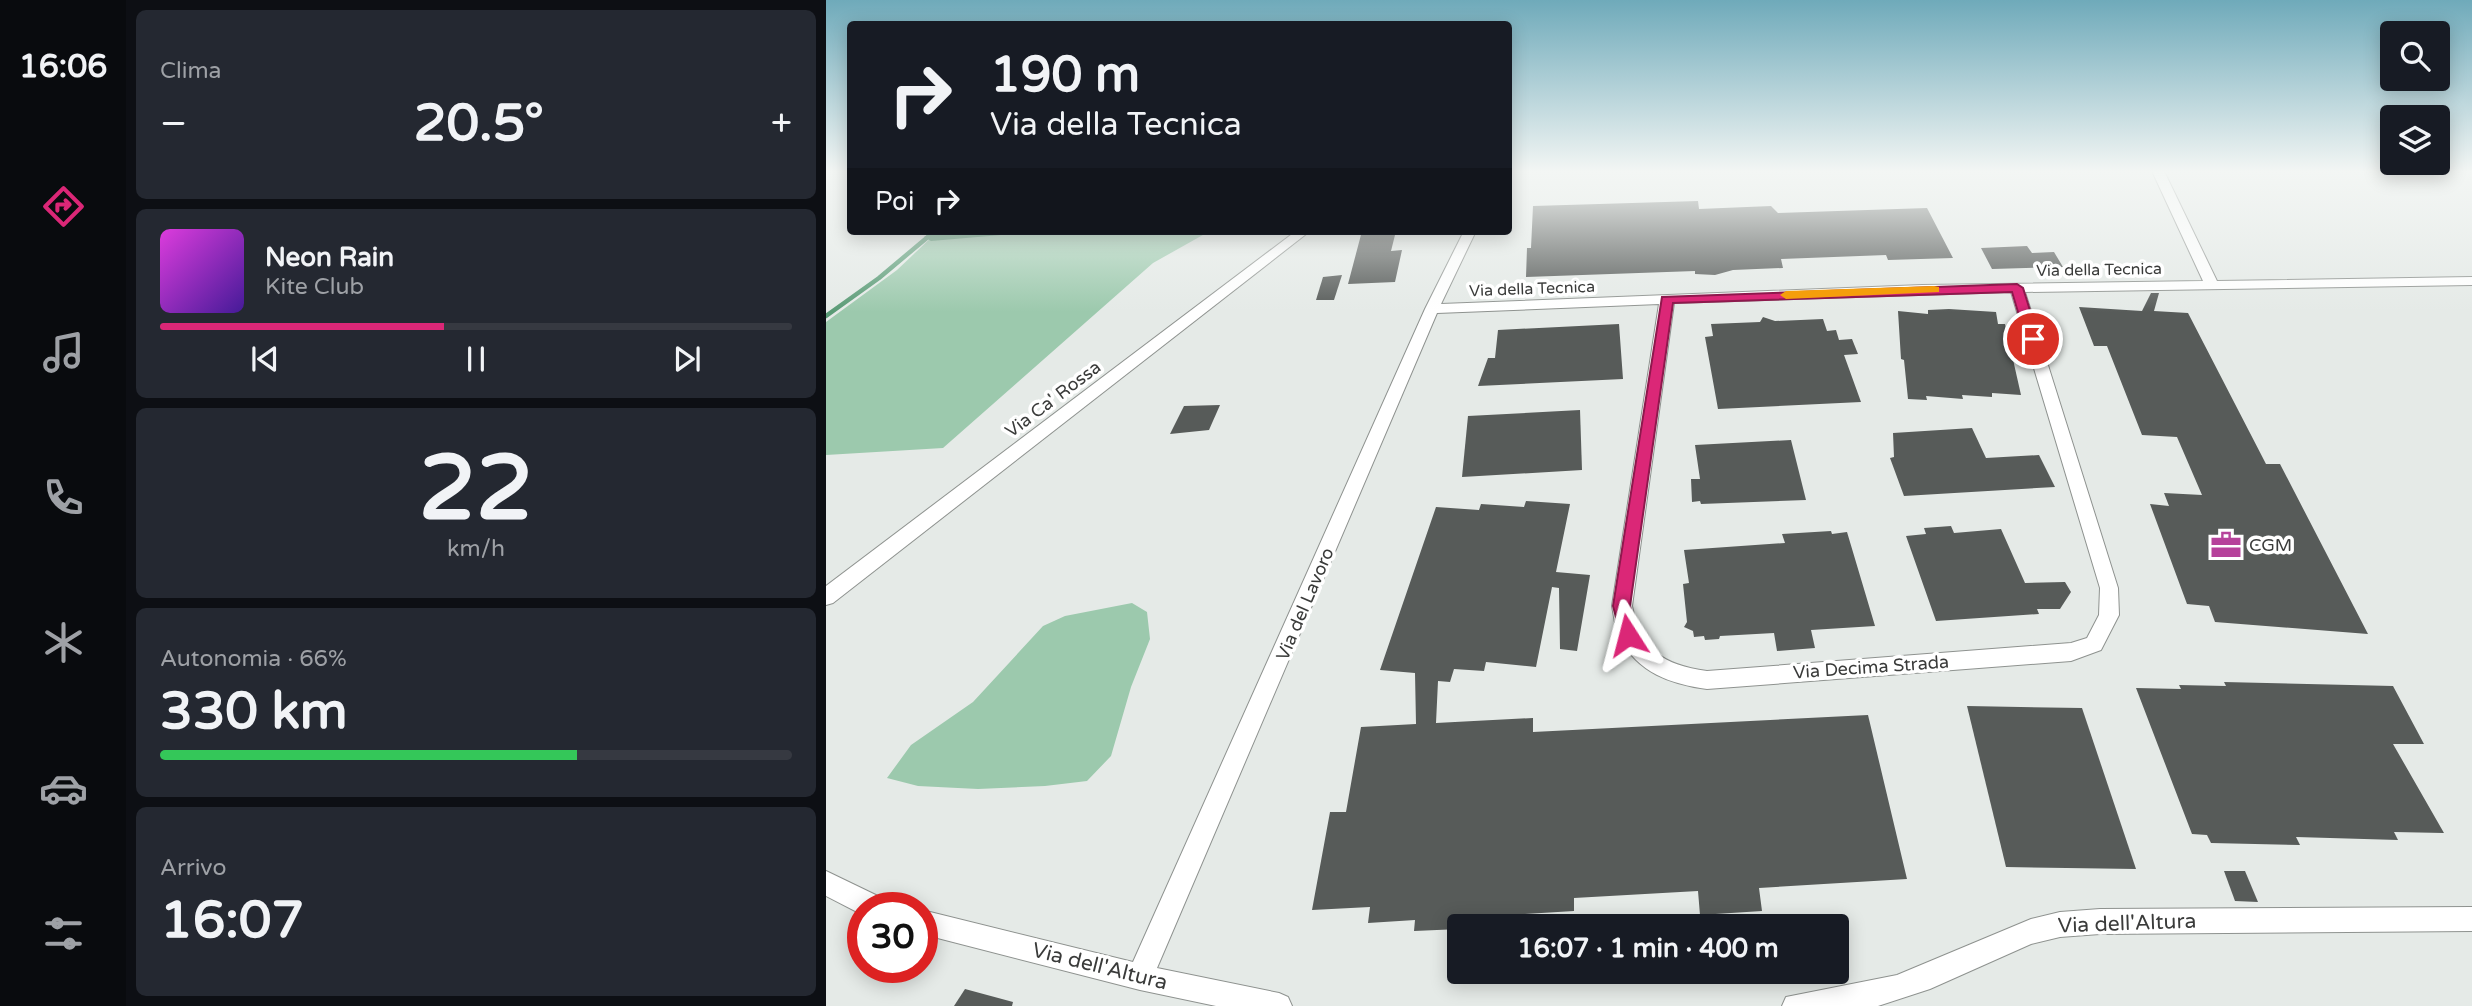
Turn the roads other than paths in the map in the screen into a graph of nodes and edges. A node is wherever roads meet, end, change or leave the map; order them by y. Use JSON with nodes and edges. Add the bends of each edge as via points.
{"nodes":[{"id":1,"x":2180,"y":218,"type":"edge"},
{"id":2,"x":1299,"y":235,"type":"edge"},
{"id":3,"x":1468,"y":235,"type":"edge"},
{"id":4,"x":2472,"y":281,"type":"edge"},
{"id":5,"x":2212,"y":285,"type":"junction"},
{"id":6,"x":2017,"y":288,"type":"junction"},
{"id":7,"x":1667,"y":300,"type":"junction"},
{"id":8,"x":1432,"y":309,"type":"junction"},
{"id":9,"x":826,"y":597,"type":"edge"},
{"id":10,"x":826,"y":883,"type":"edge"},
{"id":11,"x":847,"y":894,"type":"edge"},
{"id":12,"x":2472,"y":919,"type":"edge"},
{"id":13,"x":938,"y":926,"type":"edge"},
{"id":14,"x":1140,"y":977,"type":"junction"},
{"id":15,"x":1279,"y":1006,"type":"edge"},
{"id":16,"x":1795,"y":1006,"type":"edge"}],
"edges":[{"from":1,"to":5,"type":"street"},
{"from":2,"to":9,"type":"street","name":"Via Ca' Rossa"},
{"from":3,"to":8,"type":"street","name":"Via del Lavoro"},
{"from":4,"to":5,"type":"street","name":"Via della Tecnica"},
{"from":5,"to":6,"type":"street","name":"Via della Tecnica"},
{"from":6,"to":7,"type":"street","name":"Via della Tecnica"},
{"from":6,"to":7,"type":"street","name":"Via Decima Strada","via":[[2109,588],[2109,615],[2094,644],[2071,652],[1707,680],[1676,676],[1649,659],[1628,635],[1622,606]]},
{"from":7,"to":8,"type":"street","name":"Via della Tecnica"},
{"from":8,"to":14,"type":"street","name":"Via del Lavoro"},
{"from":10,"to":11,"type":"street"},
{"from":12,"to":16,"type":"street","name":"Via dell'Altura","via":[[2188,920],[2048,926],[1900,987],[1838,1002]]},
{"from":13,"to":14,"type":"street","name":"Via dell'Altura"},
{"from":14,"to":15,"type":"street","name":"Via dell'Altura"}]}
